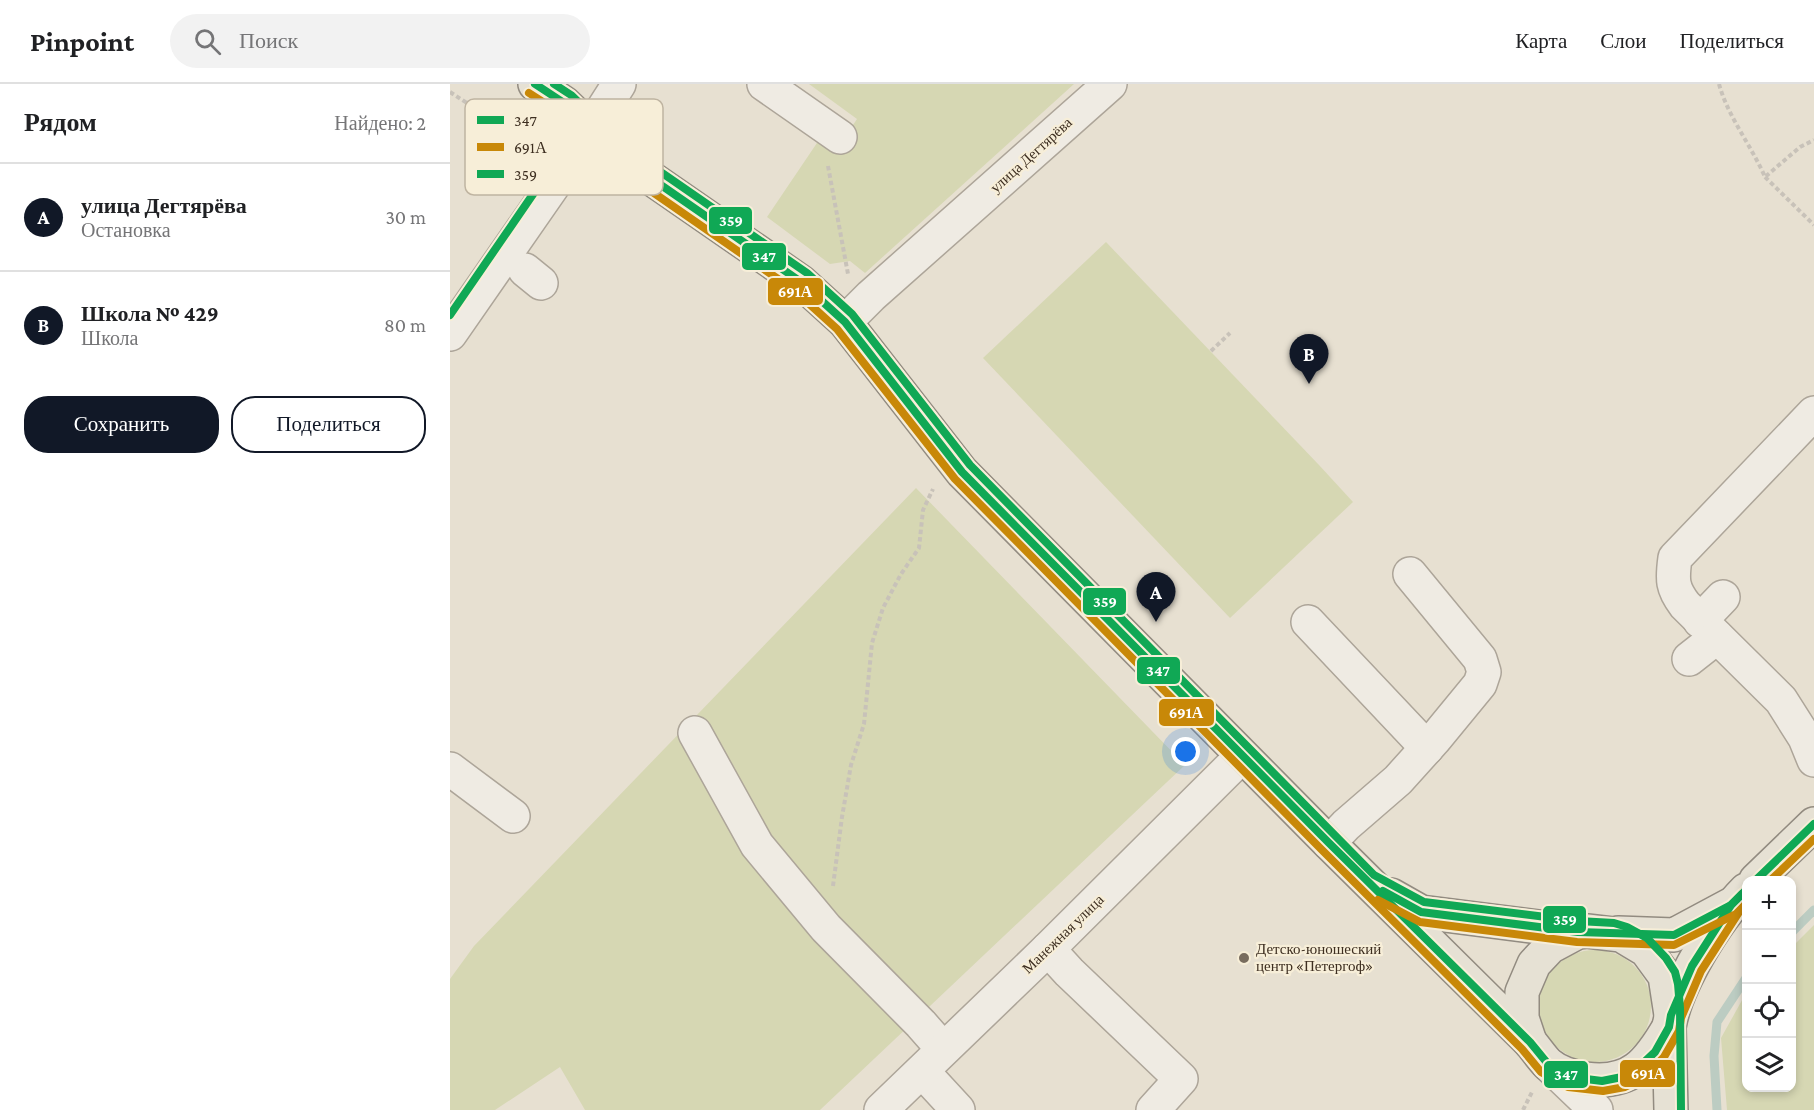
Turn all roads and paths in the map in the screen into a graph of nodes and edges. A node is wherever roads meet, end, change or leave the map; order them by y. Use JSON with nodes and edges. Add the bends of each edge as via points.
{"nodes":[{"id":1,"x":535,"y":84,"type":"edge"},
{"id":2,"x":619,"y":84,"type":"edge"},
{"id":3,"x":764,"y":84,"type":"edge"},
{"id":4,"x":1110,"y":84,"type":"edge"},
{"id":5,"x":1719,"y":84,"type":"edge"},
{"id":6,"x":450,"y":92,"type":"edge"},
{"id":7,"x":558,"y":99,"type":"edge"},
{"id":8,"x":610,"y":99,"type":"edge"},
{"id":9,"x":465,"y":102,"type":"edge"},
{"id":10,"x":830,"y":131,"type":"joint"},
{"id":11,"x":1814,"y":140,"type":"edge"},
{"id":12,"x":1766,"y":177,"type":"junction"},
{"id":13,"x":663,"y":186,"type":"edge"},
{"id":14,"x":546,"y":195,"type":"edge"},
{"id":15,"x":1814,"y":225,"type":"edge"},
{"id":16,"x":848,"y":275,"type":"dead end"},
{"id":17,"x":845,"y":322,"type":"junction"},
{"id":18,"x":1230,"y":333,"type":"dead end"},
{"id":19,"x":450,"y":334,"type":"edge"},
{"id":20,"x":1211,"y":351,"type":"dead end"},
{"id":21,"x":1814,"y":413,"type":"edge"},
{"id":22,"x":937,"y":482,"type":"dead end"},
{"id":23,"x":1410,"y":574,"type":"dead end"},
{"id":24,"x":1723,"y":597,"type":"dead end"},
{"id":25,"x":1308,"y":622,"type":"dead end"},
{"id":26,"x":1709,"y":629,"type":"junction"},
{"id":27,"x":1689,"y":659,"type":"dead end"},
{"id":28,"x":694,"y":733,"type":"dead end"},
{"id":29,"x":1427,"y":748,"type":"junction"},
{"id":30,"x":1242,"y":756,"type":"junction"},
{"id":31,"x":1814,"y":760,"type":"edge"},
{"id":32,"x":450,"y":769,"type":"edge"},
{"id":33,"x":513,"y":816,"type":"dead end"},
{"id":34,"x":1814,"y":824,"type":"edge"},
{"id":35,"x":1329,"y":843,"type":"junction"},
{"id":36,"x":1760,"y":876,"type":"edge"},
{"id":37,"x":1368,"y":883,"type":"junction"},
{"id":38,"x":1739,"y":897,"type":"edge"},
{"id":39,"x":826,"y":928,"type":"junction"},
{"id":40,"x":1583,"y":932,"type":"junction"},
{"id":41,"x":1048,"y":949,"type":"junction"},
{"id":42,"x":1670,"y":1021,"type":"junction"},
{"id":43,"x":933,"y":1060,"type":"junction"},
{"id":44,"x":1538,"y":1064,"type":"junction"},
{"id":45,"x":881,"y":1110,"type":"edge"},
{"id":46,"x":958,"y":1110,"type":"edge"},
{"id":47,"x":1153,"y":1110,"type":"edge"},
{"id":48,"x":1523,"y":1110,"type":"edge"},
{"id":49,"x":1596,"y":1110,"type":"edge"},
{"id":50,"x":1671,"y":1110,"type":"edge"}],
"edges":[{"from":1,"to":7,"type":"main road"},
{"from":2,"to":8,"type":"street"},
{"from":3,"to":10,"type":"street"},
{"from":4,"to":17,"type":"street","name":"улица Дегтярёва"},
{"from":5,"to":12,"type":"path","via":[[1724,102]]},
{"from":6,"to":9,"type":"path"},
{"from":10,"to":16,"type":"path"},
{"from":11,"to":12,"type":"path","via":[[1800,147]]},
{"from":12,"to":15,"type":"path"},
{"from":13,"to":17,"type":"main road","via":[[801,282]]},
{"from":14,"to":19,"type":"street"},
{"from":17,"to":30,"type":"main road","via":[[962,472]]},
{"from":18,"to":20,"type":"path"},
{"from":21,"to":26,"type":"street","via":[[1675,558],[1672,577],[1676,592]]},
{"from":22,"to":39,"type":"path","via":[[922,510],[919,548],[883,608],[872,643],[864,724],[851,765]]},
{"from":23,"to":29,"type":"street","via":[[1480,659],[1484,672],[1480,684]]},
{"from":24,"to":26,"type":"street"},
{"from":25,"to":29,"type":"street"},
{"from":26,"to":27,"type":"street"},
{"from":26,"to":31,"type":"street","via":[[1781,700]]},
{"from":28,"to":39,"type":"street","via":[[757,845]]},
{"from":29,"to":35,"type":"street"},
{"from":30,"to":35,"type":"main road"},
{"from":30,"to":41,"type":"street","name":"Манежная улица"},
{"from":32,"to":33,"type":"street"},
{"from":34,"to":36,"type":"main road"},
{"from":35,"to":37,"type":"main road"},
{"from":37,"to":40,"type":"main road","via":[[1421,912]]},
{"from":37,"to":44,"type":"main road"},
{"from":38,"to":40,"type":"main road","via":[[1674,935]]},
{"from":38,"to":42,"type":"main road","via":[[1692,966]]},
{"from":39,"to":43,"type":"street","via":[[921,1024]]},
{"from":40,"to":42,"type":"main road","via":[[1621,935],[1646,950],[1665,976]]},
{"from":40,"to":44,"type":"main road","via":[[1550,947],[1534,964],[1522,993],[1522,1018]]},
{"from":41,"to":43,"type":"street","name":"Манежная улица"},
{"from":41,"to":47,"type":"street","via":[[1181,1080]]},
{"from":42,"to":44,"type":"main road","via":[[1655,1052],[1636,1071],[1622,1077],[1602,1081],[1570,1077]]},
{"from":42,"to":50,"type":"main road"},
{"from":43,"to":45,"type":"street","name":"Манежная улица"},
{"from":43,"to":46,"type":"street"},
{"from":44,"to":48,"type":"path"},
{"from":44,"to":49,"type":"street"}]}
